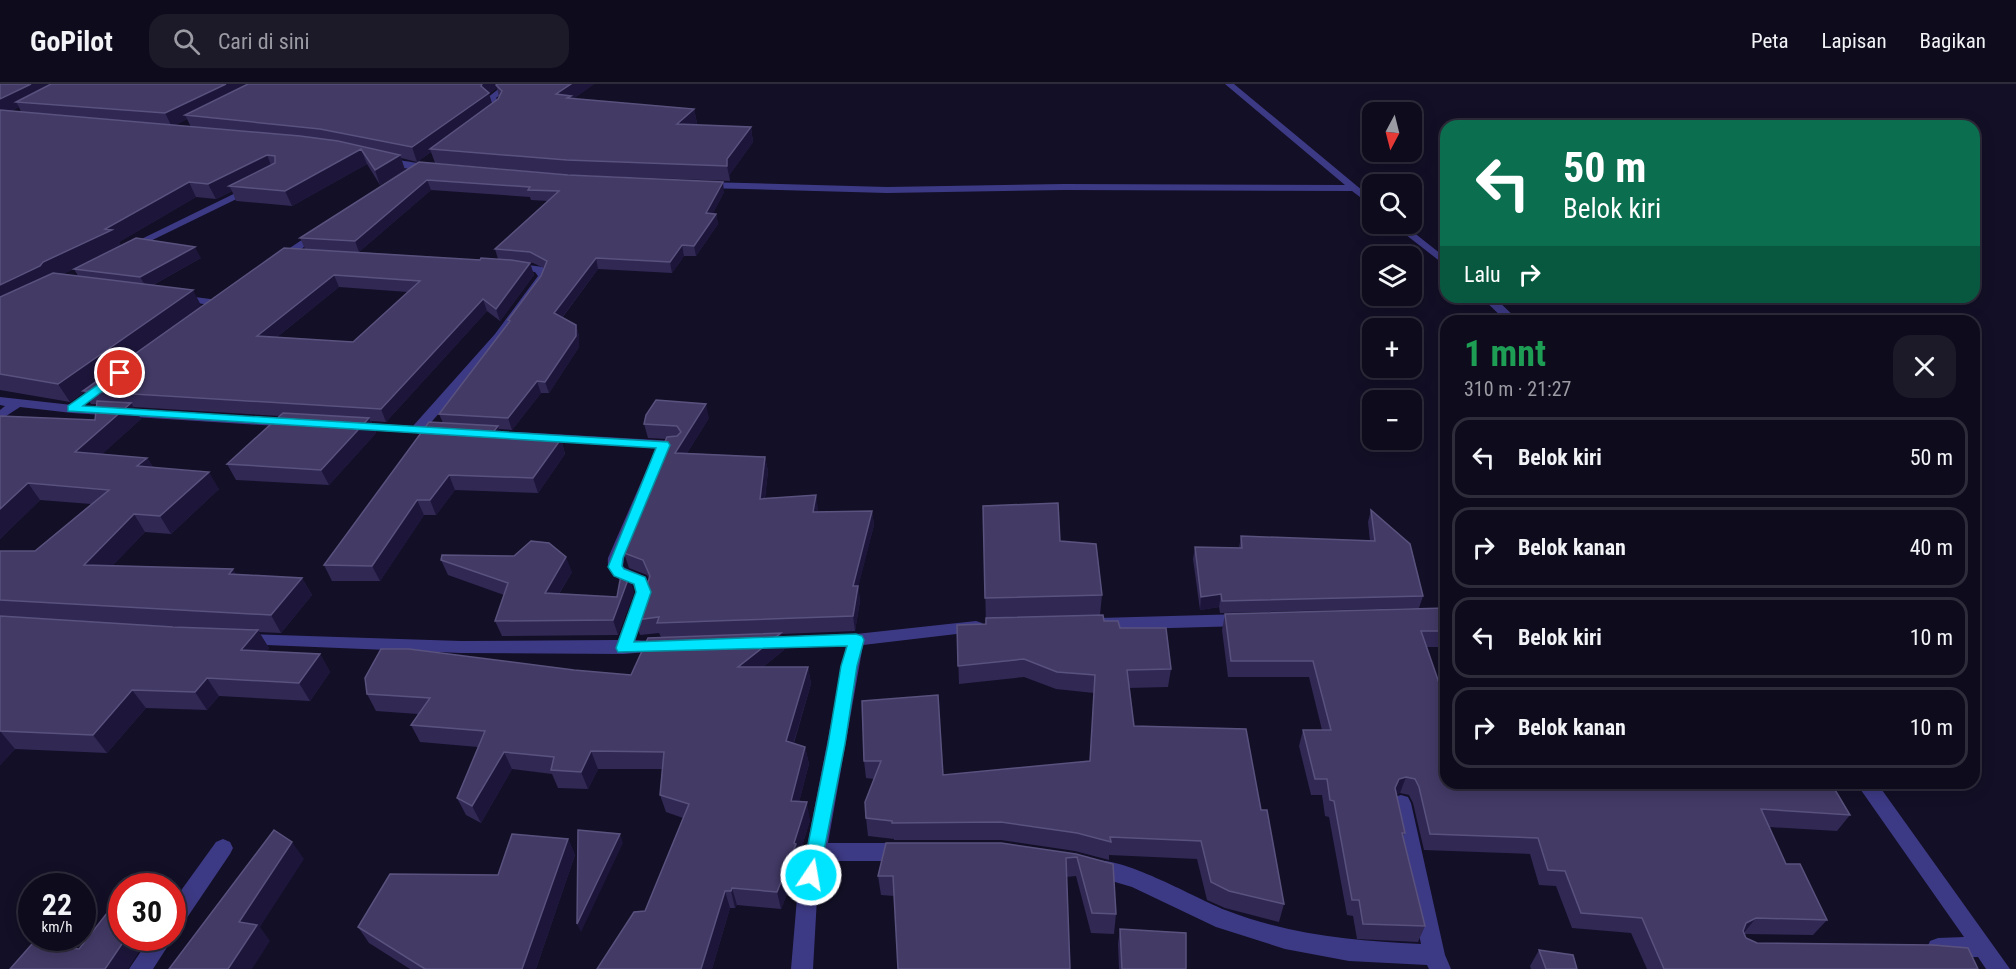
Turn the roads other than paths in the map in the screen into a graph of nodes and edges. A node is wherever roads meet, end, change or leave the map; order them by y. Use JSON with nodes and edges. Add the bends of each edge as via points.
{"nodes":[{"id":1,"x":503,"y":84,"type":"edge"},
{"id":2,"x":1229,"y":84,"type":"edge"},
{"id":3,"x":478,"y":123,"type":"edge"},
{"id":4,"x":434,"y":155,"type":"edge"},
{"id":5,"x":371,"y":157,"type":"edge"},
{"id":6,"x":420,"y":167,"type":"junction"},
{"id":7,"x":442,"y":169,"type":"edge"},
{"id":8,"x":402,"y":178,"type":"edge"},
{"id":9,"x":260,"y":183,"type":"edge"},
{"id":10,"x":697,"y":185,"type":"edge"},
{"id":11,"x":1354,"y":188,"type":"junction"},
{"id":12,"x":1362,"y":195,"type":"edge"},
{"id":13,"x":330,"y":224,"type":"edge"},
{"id":14,"x":1410,"y":234,"type":"edge"},
{"id":15,"x":118,"y":254,"type":"edge"},
{"id":16,"x":286,"y":254,"type":"junction"},
{"id":17,"x":309,"y":256,"type":"edge"},
{"id":18,"x":1440,"y":258,"type":"edge"},
{"id":19,"x":270,"y":266,"type":"edge"},
{"id":20,"x":504,"y":266,"type":"edge"},
{"id":21,"x":162,"y":296,"type":"edge"},
{"id":22,"x":1494,"y":303,"type":"edge"},
{"id":23,"x":1506,"y":315,"type":"edge"},
{"id":24,"x":199,"y":316,"type":"edge"},
{"id":25,"x":90,"y":395,"type":"edge"},
{"id":26,"x":0,"y":401,"type":"edge"},
{"id":27,"x":17,"y":402,"type":"junction"},
{"id":28,"x":72,"y":409,"type":"junction"},
{"id":29,"x":0,"y":416,"type":"edge"},
{"id":30,"x":305,"y":423,"type":"edge"},
{"id":31,"x":340,"y":425,"type":"edge"},
{"id":32,"x":417,"y":430,"type":"junction"},
{"id":33,"x":458,"y":433,"type":"edge"},
{"id":34,"x":502,"y":436,"type":"edge"},
{"id":35,"x":1262,"y":620,"type":"edge"},
{"id":36,"x":1085,"y":625,"type":"edge"},
{"id":37,"x":995,"y":627,"type":"edge"},
{"id":38,"x":231,"y":639,"type":"edge"},
{"id":39,"x":856,"y":640,"type":"junction"},
{"id":40,"x":751,"y":643,"type":"edge"},
{"id":41,"x":681,"y":645,"type":"edge"},
{"id":42,"x":624,"y":648,"type":"junction"},
{"id":43,"x":1870,"y":789,"type":"edge"},
{"id":44,"x":1401,"y":803,"type":"edge"},
{"id":45,"x":223,"y":848,"type":"dead end"},
{"id":46,"x":816,"y":852,"type":"junction"},
{"id":47,"x":920,"y":852,"type":"edge"},
{"id":48,"x":1075,"y":862,"type":"edge"},
{"id":49,"x":186,"y":901,"type":"edge"},
{"id":50,"x":1983,"y":947,"type":"junction"},
{"id":51,"x":1914,"y":948,"type":"edge"},
{"id":52,"x":153,"y":951,"type":"edge"},
{"id":53,"x":1437,"y":962,"type":"edge"},
{"id":54,"x":140,"y":969,"type":"edge"},
{"id":55,"x":802,"y":969,"type":"edge"},
{"id":56,"x":1999,"y":969,"type":"edge"}],
"edges":[{"from":1,"to":3,"type":"street","via":[[506,87],[490,98],[500,108]]},
{"from":2,"to":11,"type":"street"},
{"from":4,"to":6,"type":"street"},
{"from":5,"to":6,"type":"street"},
{"from":6,"to":7,"type":"street"},
{"from":6,"to":8,"type":"street"},
{"from":9,"to":15,"type":"street"},
{"from":10,"to":11,"type":"street","via":[[856,190]]},
{"from":11,"to":12,"type":"street"},
{"from":13,"to":16,"type":"street"},
{"from":14,"to":18,"type":"street"},
{"from":16,"to":17,"type":"street"},
{"from":16,"to":19,"type":"street"},
{"from":20,"to":32,"type":"street","via":[[539,269],[543,276],[471,371]]},
{"from":21,"to":24,"type":"street","via":[[222,299]]},
{"from":22,"to":23,"type":"street"},
{"from":25,"to":28,"type":"street"},
{"from":26,"to":27,"type":"street"},
{"from":27,"to":28,"type":"street"},
{"from":27,"to":29,"type":"street"},
{"from":28,"to":30,"type":"street"},
{"from":31,"to":32,"type":"street"},
{"from":32,"to":33,"type":"street"},
{"from":34,"to":42,"type":"street","via":[[669,445],[616,558],[619,573],[640,581],[644,592]]},
{"from":35,"to":36,"type":"street"},
{"from":37,"to":39,"type":"street","via":[[950,628]]},
{"from":38,"to":42,"type":"street"},
{"from":39,"to":40,"type":"street"},
{"from":39,"to":46,"type":"street"},
{"from":41,"to":42,"type":"street"},
{"from":43,"to":50,"type":"street"},
{"from":44,"to":53,"type":"street"},
{"from":45,"to":49,"type":"street"},
{"from":46,"to":47,"type":"street"},
{"from":46,"to":55,"type":"street","via":[[807,898]]},
{"from":48,"to":53,"type":"street","via":[[1136,879],[1224,920],[1285,939]]},
{"from":50,"to":51,"type":"street"},
{"from":50,"to":56,"type":"street"},
{"from":52,"to":54,"type":"street"}]}
